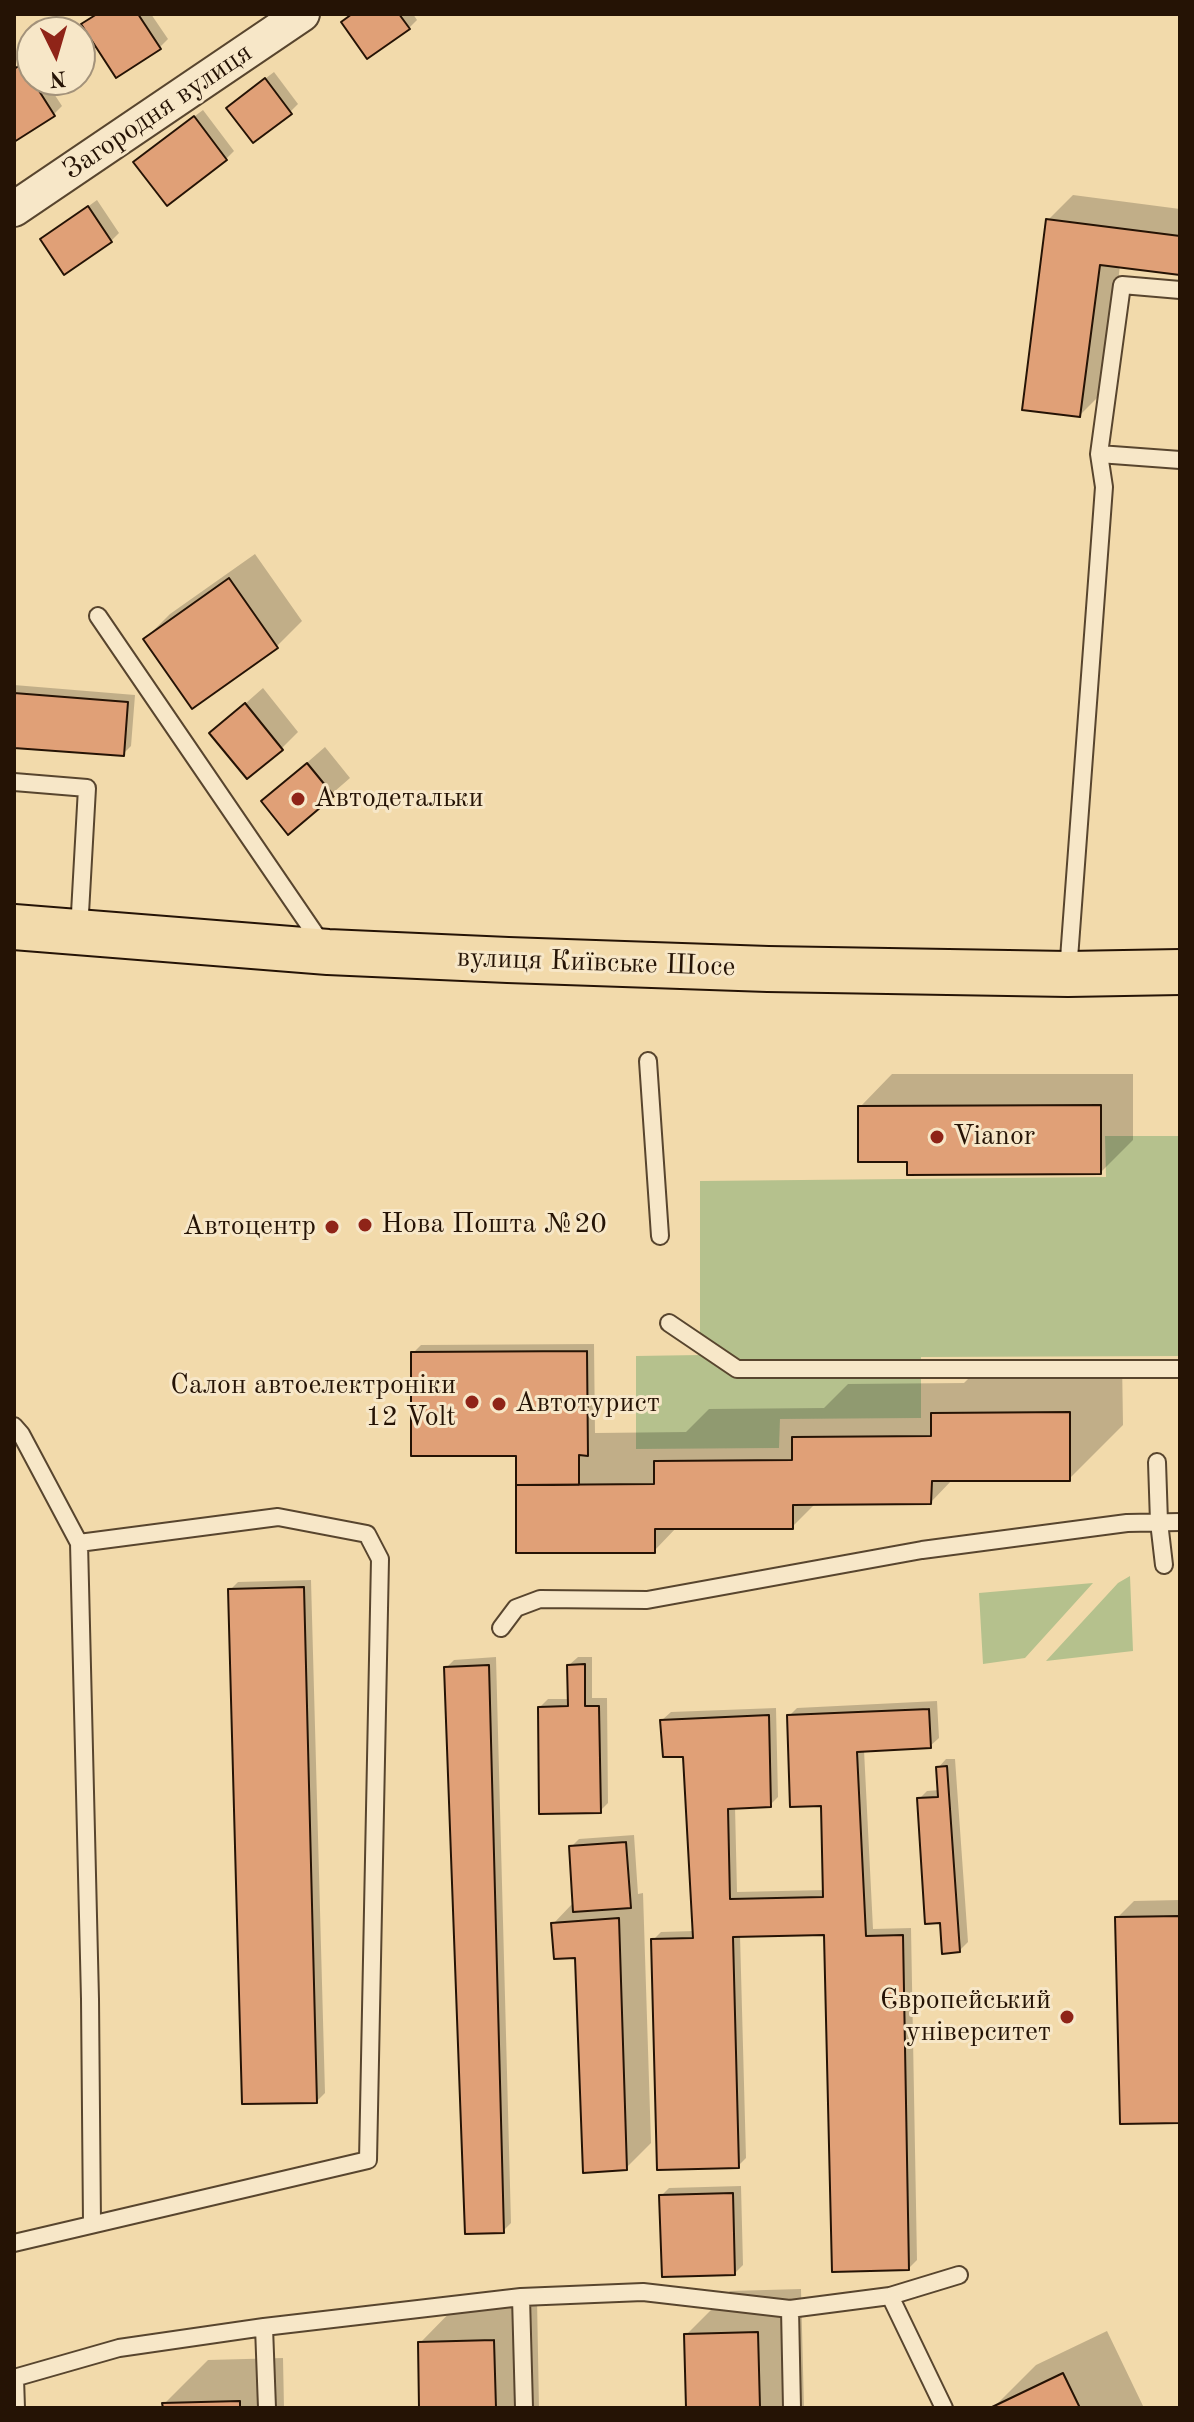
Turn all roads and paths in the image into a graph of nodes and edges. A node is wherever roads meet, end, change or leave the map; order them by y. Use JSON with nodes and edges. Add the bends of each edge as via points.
{"nodes":[{"id":1,"x":302,"y":14,"type":"edge"},
{"id":2,"x":14,"y":209,"type":"edge"},
{"id":3,"x":1180,"y":290,"type":"edge"},
{"id":4,"x":1099,"y":454,"type":"junction"},
{"id":5,"x":1180,"y":460,"type":"edge"},
{"id":6,"x":98,"y":616,"type":"dead end"},
{"id":7,"x":14,"y":782,"type":"edge"},
{"id":8,"x":14,"y":927,"type":"edge"},
{"id":9,"x":79,"y":933,"type":"junction"},
{"id":10,"x":328,"y":952,"type":"junction"},
{"id":11,"x":1180,"y":972,"type":"edge"},
{"id":12,"x":1068,"y":974,"type":"junction"},
{"id":13,"x":648,"y":1061,"type":"dead end"},
{"id":14,"x":660,"y":1236,"type":"dead end"},
{"id":15,"x":669,"y":1323,"type":"dead end"},
{"id":16,"x":1180,"y":1369,"type":"edge"},
{"id":17,"x":14,"y":1426,"type":"edge"},
{"id":18,"x":1157,"y":1462,"type":"dead end"},
{"id":19,"x":1159,"y":1522,"type":"junction"},
{"id":20,"x":1180,"y":1522,"type":"edge"},
{"id":21,"x":79,"y":1543,"type":"junction"},
{"id":22,"x":1164,"y":1565,"type":"dead end"},
{"id":23,"x":501,"y":1628,"type":"dead end"},
{"id":24,"x":92,"y":2224,"type":"junction"},
{"id":25,"x":14,"y":2243,"type":"edge"},
{"id":26,"x":959,"y":2275,"type":"dead end"},
{"id":27,"x":890,"y":2296,"type":"junction"},
{"id":28,"x":521,"y":2297,"type":"junction"},
{"id":29,"x":790,"y":2309,"type":"junction"},
{"id":30,"x":264,"y":2327,"type":"junction"},
{"id":31,"x":14,"y":2378,"type":"edge"},
{"id":32,"x":16,"y":2408,"type":"edge"},
{"id":33,"x":267,"y":2408,"type":"edge"},
{"id":34,"x":524,"y":2408,"type":"edge"},
{"id":35,"x":792,"y":2408,"type":"edge"},
{"id":36,"x":944,"y":2408,"type":"edge"}],
"edges":[{"from":1,"to":2,"type":"street","name":"Загородня вулиця"},
{"from":3,"to":4,"type":"lane","via":[[1122,285]]},
{"from":4,"to":5,"type":"lane"},
{"from":4,"to":12,"type":"lane","via":[[1104,487]]},
{"from":6,"to":10,"type":"lane"},
{"from":7,"to":9,"type":"lane","via":[[87,788]]},
{"from":8,"to":9,"type":"highway","name":"вулиця Київське Шосе"},
{"from":9,"to":10,"type":"highway","name":"вулиця Київське Шосе"},
{"from":10,"to":12,"type":"highway","name":"вулиця Київське Шосе"},
{"from":11,"to":12,"type":"highway","name":"вулиця Київське Шосе"},
{"from":13,"to":14,"type":"lane"},
{"from":15,"to":16,"type":"lane","via":[[737,1369]]},
{"from":17,"to":21,"type":"lane"},
{"from":18,"to":19,"type":"lane"},
{"from":19,"to":20,"type":"lane"},
{"from":19,"to":22,"type":"lane"},
{"from":19,"to":23,"type":"lane","via":[[922,1550],[647,1600],[540,1599],[516,1608]]},
{"from":21,"to":24,"type":"lane"},
{"from":21,"to":24,"type":"lane","via":[[278,1517],[367,1534],[380,1559],[368,2160]]},
{"from":24,"to":25,"type":"lane"},
{"from":26,"to":27,"type":"lane"},
{"from":27,"to":29,"type":"lane"},
{"from":27,"to":36,"type":"lane"},
{"from":28,"to":29,"type":"lane","via":[[643,2292]]},
{"from":28,"to":30,"type":"lane"},
{"from":28,"to":34,"type":"lane"},
{"from":29,"to":35,"type":"lane"},
{"from":30,"to":31,"type":"lane","via":[[119,2348]]},
{"from":30,"to":33,"type":"lane"},
{"from":31,"to":32,"type":"lane"}]}
